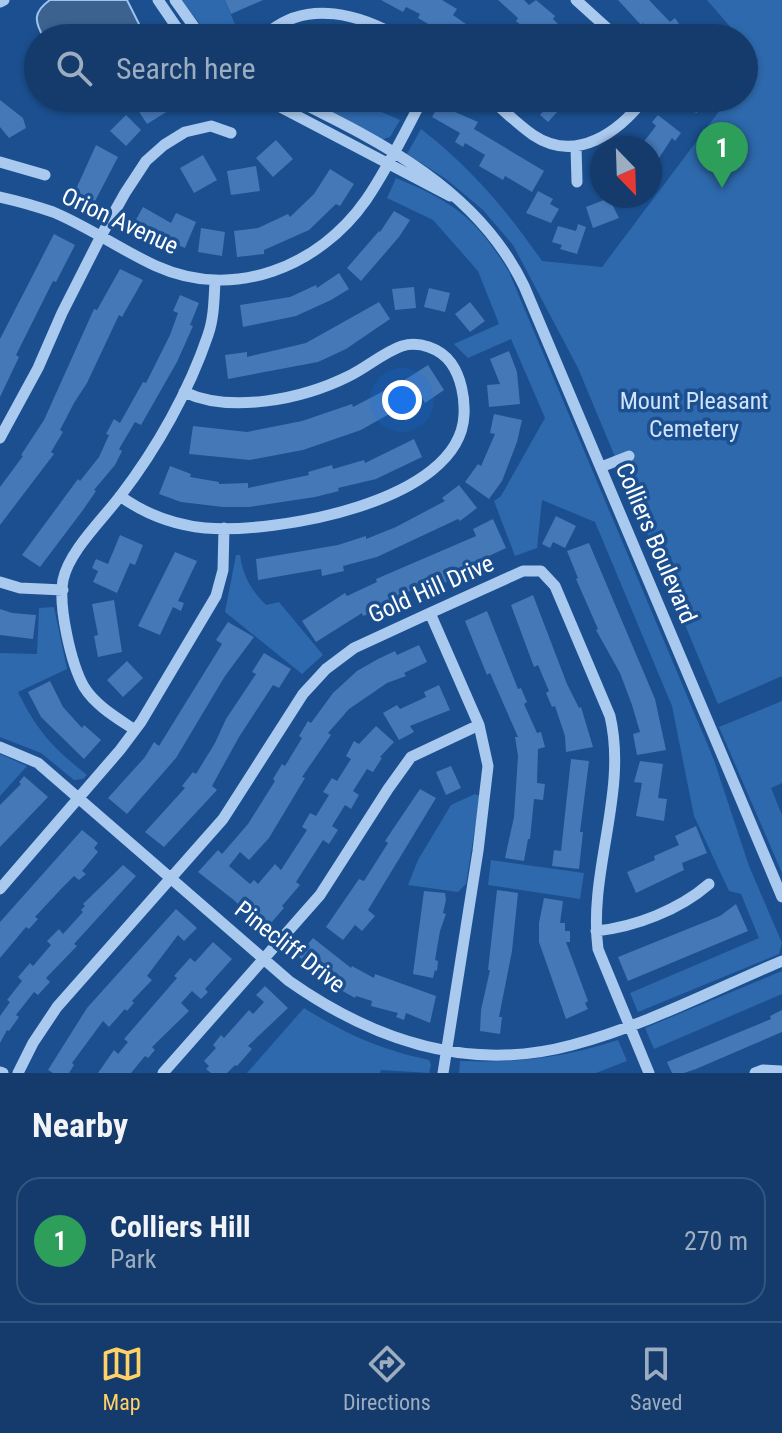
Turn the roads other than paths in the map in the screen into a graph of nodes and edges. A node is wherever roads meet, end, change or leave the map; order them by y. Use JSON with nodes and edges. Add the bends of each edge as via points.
{"nodes":[{"id":1,"x":158,"y":0,"type":"edge"},
{"id":2,"x":175,"y":0,"type":"edge"},
{"id":3,"x":576,"y":0,"type":"edge"},
{"id":4,"x":174,"y":24,"type":"edge"},
{"id":5,"x":192,"y":24,"type":"edge"},
{"id":6,"x":276,"y":24,"type":"edge"},
{"id":7,"x":375,"y":24,"type":"edge"},
{"id":8,"x":603,"y":24,"type":"edge"},
{"id":9,"x":289,"y":112,"type":"edge"},
{"id":10,"x":318,"y":112,"type":"edge"},
{"id":11,"x":415,"y":112,"type":"edge"},
{"id":12,"x":506,"y":112,"type":"edge"},
{"id":13,"x":634,"y":112,"type":"edge"},
{"id":14,"x":231,"y":133,"type":"dead end"},
{"id":15,"x":576,"y":147,"type":"junction"},
{"id":16,"x":393,"y":152,"type":"junction"},
{"id":17,"x":0,"y":162,"type":"edge"},
{"id":18,"x":386,"y":164,"type":"junction"},
{"id":19,"x":45,"y":175,"type":"dead end"},
{"id":20,"x":577,"y":182,"type":"dead end"},
{"id":21,"x":0,"y":197,"type":"edge"},
{"id":22,"x":475,"y":214,"type":"junction"},
{"id":23,"x":101,"y":236,"type":"junction"},
{"id":24,"x":215,"y":281,"type":"junction"},
{"id":25,"x":184,"y":392,"type":"junction"},
{"id":26,"x":0,"y":438,"type":"edge"},
{"id":27,"x":629,"y":456,"type":"dead end"},
{"id":28,"x":601,"y":467,"type":"junction"},
{"id":29,"x":120,"y":496,"type":"junction"},
{"id":30,"x":224,"y":528,"type":"junction"},
{"id":31,"x":0,"y":582,"type":"edge"},
{"id":32,"x":63,"y":590,"type":"junction"},
{"id":33,"x":430,"y":613,"type":"junction"},
{"id":34,"x":479,"y":725,"type":"junction"},
{"id":35,"x":135,"y":730,"type":"junction"},
{"id":36,"x":0,"y":747,"type":"edge"},
{"id":37,"x":79,"y":797,"type":"junction"},
{"id":38,"x":172,"y":878,"type":"junction"},
{"id":39,"x":709,"y":884,"type":"dead end"},
{"id":40,"x":0,"y":889,"type":"edge"},
{"id":41,"x":782,"y":897,"type":"edge"},
{"id":42,"x":596,"y":931,"type":"junction"},
{"id":43,"x":263,"y":958,"type":"junction"},
{"id":44,"x":782,"y":961,"type":"edge"},
{"id":45,"x":629,"y":1026,"type":"junction"},
{"id":46,"x":447,"y":1051,"type":"junction"},
{"id":47,"x":781,"y":1071,"type":"edge"},
{"id":48,"x":18,"y":1073,"type":"edge"},
{"id":49,"x":163,"y":1073,"type":"edge"},
{"id":50,"x":443,"y":1073,"type":"edge"},
{"id":51,"x":649,"y":1073,"type":"edge"},
{"id":52,"x":755,"y":1073,"type":"edge"}],
"edges":[{"from":1,"to":4,"type":"street"},
{"from":2,"to":5,"type":"street"},
{"from":3,"to":8,"type":"street"},
{"from":6,"to":7,"type":"street","via":[[306,8],[338,9]]},
{"from":9,"to":18,"type":"street","name":"Colliers Boulevard"},
{"from":10,"to":16,"type":"street","name":"Colliers Boulevard"},
{"from":11,"to":16,"type":"street","name":"Orion Avenue"},
{"from":12,"to":15,"type":"street","via":[[543,141]]},
{"from":13,"to":15,"type":"street","via":[[613,133]]},
{"from":14,"to":23,"type":"street","via":[[211,126],[185,132],[164,145],[146,161]]},
{"from":15,"to":20,"type":"street"},
{"from":16,"to":18,"type":"street","name":"Orion Avenue"},
{"from":16,"to":22,"type":"street","name":"Colliers Boulevard","via":[[452,191]]},
{"from":17,"to":19,"type":"street"},
{"from":18,"to":22,"type":"street","name":"Colliers Boulevard"},
{"from":18,"to":24,"type":"street","name":"Orion Avenue","via":[[342,229],[314,252],[250,279]]},
{"from":21,"to":23,"type":"street","name":"Orion Avenue","via":[[51,212]]},
{"from":22,"to":28,"type":"street","name":"Colliers Boulevard","via":[[515,268]]},
{"from":23,"to":24,"type":"street","name":"Orion Avenue","via":[[158,267]]},
{"from":23,"to":26,"type":"street"},
{"from":24,"to":25,"type":"street","via":[[209,334]]},
{"from":25,"to":29,"type":"street"},
{"from":25,"to":30,"type":"street","via":[[225,403],[291,396],[346,378],[400,347],[417,344],[450,361],[459,378],[464,407],[460,436],[446,460],[421,479],[332,514]]},
{"from":27,"to":28,"type":"street"},
{"from":28,"to":41,"type":"street","name":"Colliers Boulevard"},
{"from":29,"to":30,"type":"street","via":[[165,519]]},
{"from":29,"to":32,"type":"street","via":[[70,562]]},
{"from":30,"to":35,"type":"street","via":[[216,596]]},
{"from":31,"to":32,"type":"street"},
{"from":32,"to":35,"type":"street","via":[[73,658],[84,687]]},
{"from":33,"to":34,"type":"street"},
{"from":33,"to":38,"type":"street","name":"Gold Hill Drive","via":[[354,648],[326,669],[303,694],[223,819]]},
{"from":33,"to":42,"type":"street","name":"Gold Hill Drive","via":[[523,571],[541,571],[555,586],[616,739]]},
{"from":34,"to":43,"type":"street","via":[[411,757],[320,895]]},
{"from":34,"to":46,"type":"street","via":[[488,766]]},
{"from":35,"to":37,"type":"street"},
{"from":36,"to":37,"type":"street","name":"Pinecliff Drive","via":[[38,763]]},
{"from":37,"to":38,"type":"street","name":"Pinecliff Drive"},
{"from":37,"to":40,"type":"street"},
{"from":38,"to":43,"type":"street","name":"Pinecliff Drive"},
{"from":38,"to":48,"type":"street","name":"Gold Hill Drive","via":[[57,1007]]},
{"from":39,"to":42,"type":"street","via":[[693,898],[632,924]]},
{"from":42,"to":45,"type":"street","name":"Gold Hill Drive","via":[[598,949]]},
{"from":43,"to":46,"type":"street","name":"Pinecliff Drive","via":[[344,1016],[393,1037]]},
{"from":43,"to":49,"type":"street"},
{"from":44,"to":45,"type":"street","name":"Pinecliff Drive"},
{"from":45,"to":46,"type":"street","name":"Pinecliff Drive","via":[[568,1047],[517,1053]]},
{"from":45,"to":51,"type":"street","name":"Gold Hill Drive"},
{"from":46,"to":50,"type":"street"},
{"from":47,"to":52,"type":"street"}]}
